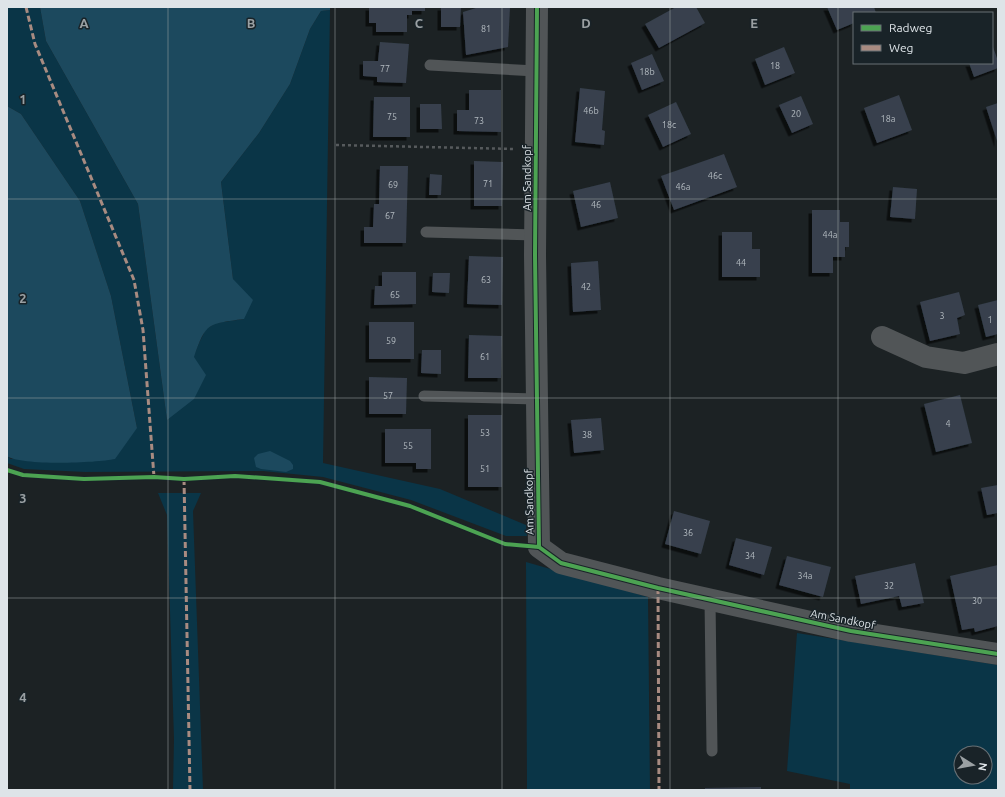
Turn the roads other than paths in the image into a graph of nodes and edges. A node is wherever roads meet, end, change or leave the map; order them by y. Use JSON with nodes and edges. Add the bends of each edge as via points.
{"nodes":[{"id":1,"x":537,"y":7,"type":"edge"},
{"id":2,"x":430,"y":65,"type":"dead end"},
{"id":3,"x":536,"y":71,"type":"junction"},
{"id":4,"x":426,"y":232,"type":"dead end"},
{"id":5,"x":535,"y":234,"type":"junction"},
{"id":6,"x":882,"y":336,"type":"dead end"},
{"id":7,"x":998,"y":354,"type":"edge"},
{"id":8,"x":424,"y":396,"type":"dead end"},
{"id":9,"x":536,"y":399,"type":"junction"},
{"id":10,"x":710,"y":600,"type":"junction"},
{"id":11,"x":998,"y":654,"type":"edge"},
{"id":12,"x":712,"y":751,"type":"dead end"}],
"edges":[{"from":1,"to":3,"type":"street","name":"Am Sandkopf"},
{"from":2,"to":3,"type":"lane"},
{"from":3,"to":5,"type":"street","name":"Am Sandkopf"},
{"from":4,"to":5,"type":"lane"},
{"from":5,"to":9,"type":"street","name":"Am Sandkopf"},
{"from":6,"to":7,"type":"street","via":[[926,357],[956,362],[964,363]]},
{"from":8,"to":9,"type":"lane"},
{"from":9,"to":10,"type":"street","name":"Am Sandkopf","via":[[538,547],[561,563]]},
{"from":10,"to":11,"type":"street","name":"Am Sandkopf","via":[[851,631]]},
{"from":10,"to":12,"type":"lane"}]}
